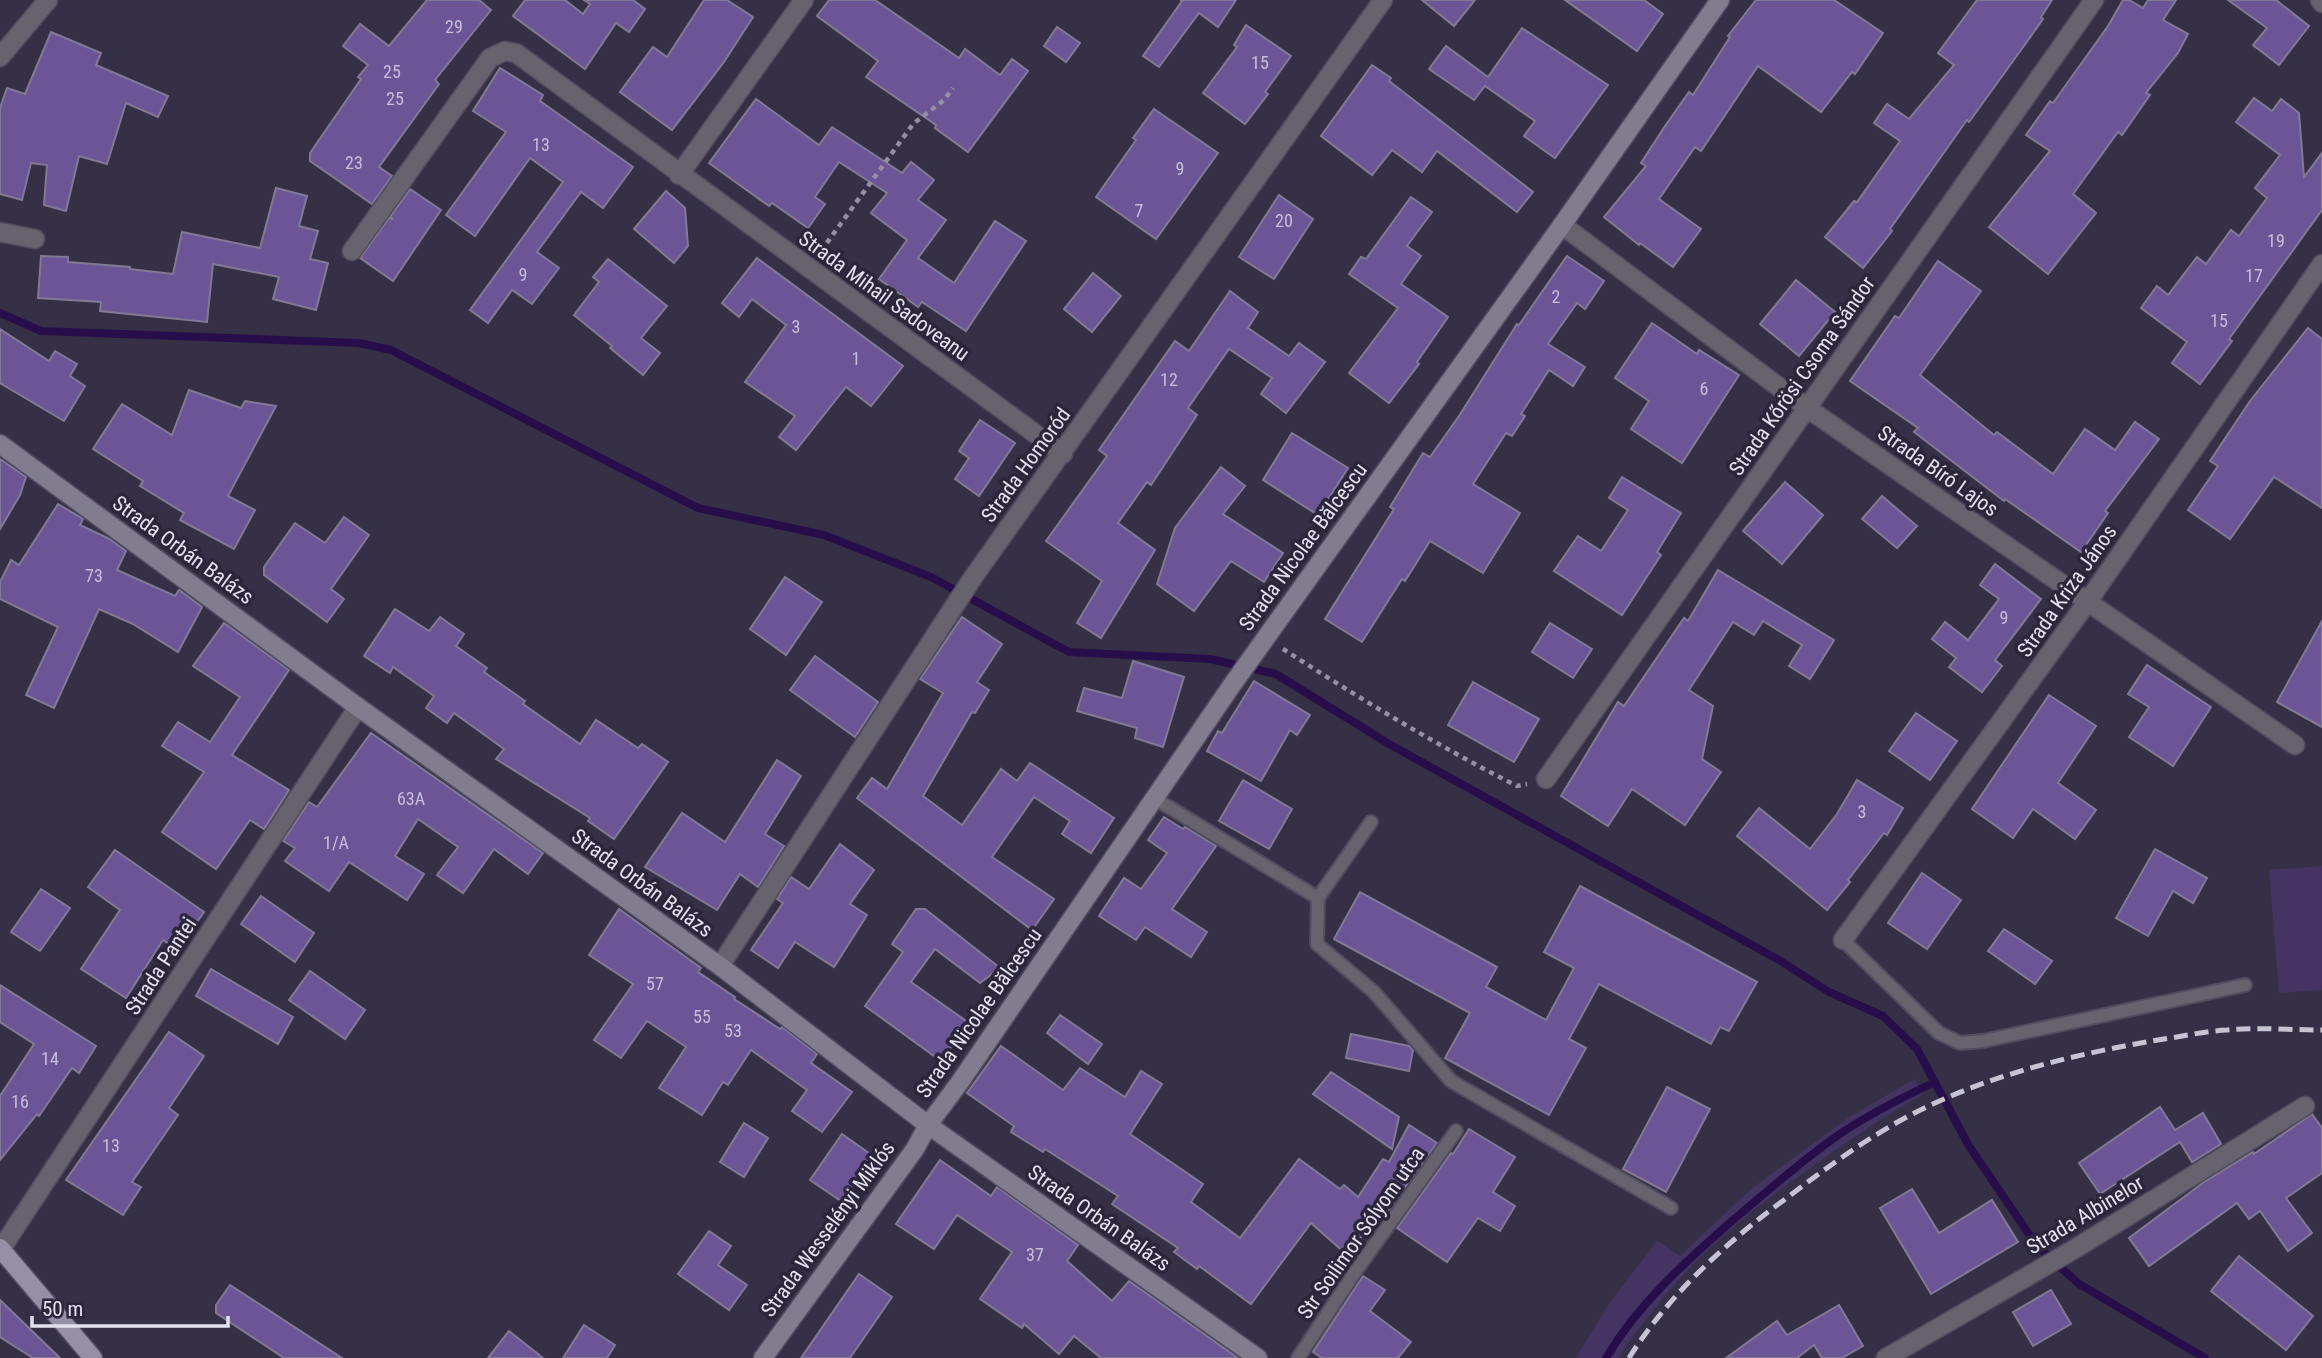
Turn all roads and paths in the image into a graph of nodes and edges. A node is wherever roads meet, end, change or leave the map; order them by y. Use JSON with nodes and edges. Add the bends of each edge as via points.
{"nodes":[{"id":1,"x":48,"y":0,"type":"edge"},
{"id":2,"x":804,"y":0,"type":"edge"},
{"id":3,"x":1383,"y":0,"type":"edge"},
{"id":4,"x":1720,"y":0,"type":"edge"},
{"id":5,"x":2094,"y":0,"type":"edge"},
{"id":6,"x":0,"y":57,"type":"edge"},
{"id":7,"x":953,"y":88,"type":"dead end"},
{"id":8,"x":679,"y":175,"type":"junction"},
{"id":9,"x":1562,"y":225,"type":"junction"},
{"id":10,"x":0,"y":232,"type":"edge"},
{"id":11,"x":35,"y":239,"type":"dead end"},
{"id":12,"x":352,"y":251,"type":"dead end"},
{"id":13,"x":2322,"y":264,"type":"edge"},
{"id":14,"x":808,"y":269,"type":"junction"},
{"id":15,"x":1807,"y":408,"type":"junction"},
{"id":16,"x":0,"y":444,"type":"edge"},
{"id":17,"x":1063,"y":454,"type":"junction"},
{"id":18,"x":2088,"y":601,"type":"junction"},
{"id":19,"x":1271,"y":630,"type":"junction"},
{"id":20,"x":358,"y":707,"type":"junction"},
{"id":21,"x":2295,"y":745,"type":"dead end"},
{"id":22,"x":1546,"y":779,"type":"joint"},
{"id":23,"x":1154,"y":798,"type":"junction"},
{"id":24,"x":1371,"y":822,"type":"dead end"},
{"id":25,"x":1318,"y":898,"type":"junction"},
{"id":26,"x":1843,"y":940,"type":"joint"},
{"id":27,"x":720,"y":966,"type":"junction"},
{"id":28,"x":2245,"y":985,"type":"dead end"},
{"id":29,"x":2305,"y":1106,"type":"dead end"},
{"id":30,"x":928,"y":1125,"type":"junction"},
{"id":31,"x":1456,"y":1131,"type":"dead end"},
{"id":32,"x":1671,"y":1208,"type":"dead end"},
{"id":33,"x":0,"y":1249,"type":"edge"},
{"id":34,"x":93,"y":1358,"type":"edge"},
{"id":35,"x":763,"y":1358,"type":"edge"},
{"id":36,"x":1258,"y":1358,"type":"edge"},
{"id":37,"x":1298,"y":1358,"type":"edge"},
{"id":38,"x":1886,"y":1358,"type":"edge"}],
"edges":[{"from":1,"to":6,"type":"street"},
{"from":2,"to":8,"type":"street"},
{"from":3,"to":17,"type":"street","name":"Strada Homoród"},
{"from":4,"to":9,"type":"main road","name":"Strada Nicolae Bălcescu"},
{"from":5,"to":15,"type":"street","name":"Strada Kőrösi Csoma Sándor"},
{"from":7,"to":14,"type":"path","via":[[913,124]]},
{"from":8,"to":12,"type":"street","name":"Strada Mihail Sadoveanu","via":[[516,53],[505,51],[490,58]]},
{"from":8,"to":14,"type":"street","name":"Strada Mihail Sadoveanu"},
{"from":9,"to":15,"type":"street","name":"Strada Bíró Lajos"},
{"from":9,"to":19,"type":"main road","name":"Strada Nicolae Bălcescu"},
{"from":10,"to":11,"type":"street"},
{"from":13,"to":18,"type":"street","name":"Strada Kriza János"},
{"from":14,"to":17,"type":"street","name":"Strada Mihail Sadoveanu"},
{"from":15,"to":18,"type":"street","name":"Strada Bíró Lajos"},
{"from":15,"to":22,"type":"street","name":"Strada Kőrösi Csoma Sándor"},
{"from":16,"to":20,"type":"main road","name":"Strada Orbán Balázs"},
{"from":17,"to":27,"type":"street","name":"Strada Homoród","via":[[972,579]]},
{"from":18,"to":21,"type":"street","name":"Strada Bíró Lajos"},
{"from":18,"to":26,"type":"street","name":"Strada Kriza János"},
{"from":19,"to":22,"type":"path","via":[[1287,640],[1282,648],[1449,752],[1517,786]]},
{"from":19,"to":23,"type":"main road","name":"Strada Nicolae Bălcescu"},
{"from":20,"to":27,"type":"main road","name":"Strada Orbán Balázs"},
{"from":20,"to":33,"type":"street","name":"Strada Pantei"},
{"from":23,"to":25,"type":"lane"},
{"from":23,"to":30,"type":"main road","name":"Strada Nicolae Bălcescu"},
{"from":24,"to":25,"type":"lane"},
{"from":25,"to":32,"type":"lane","via":[[1317,944],[1374,992],[1451,1081]]},
{"from":26,"to":28,"type":"lane","via":[[1939,1033],[1960,1043]]},
{"from":27,"to":30,"type":"main road","name":"Strada Orbán Balázs"},
{"from":29,"to":38,"type":"street","name":"Strada Albinelor","via":[[2073,1250]]},
{"from":30,"to":35,"type":"main road","name":"Strada Wesselényi Miklós"},
{"from":30,"to":36,"type":"main road","name":"Strada Orbán Balázs"},
{"from":31,"to":37,"type":"lane","name":"Str Soilimor Sólyom utca"},
{"from":33,"to":34,"type":"main road"}]}
